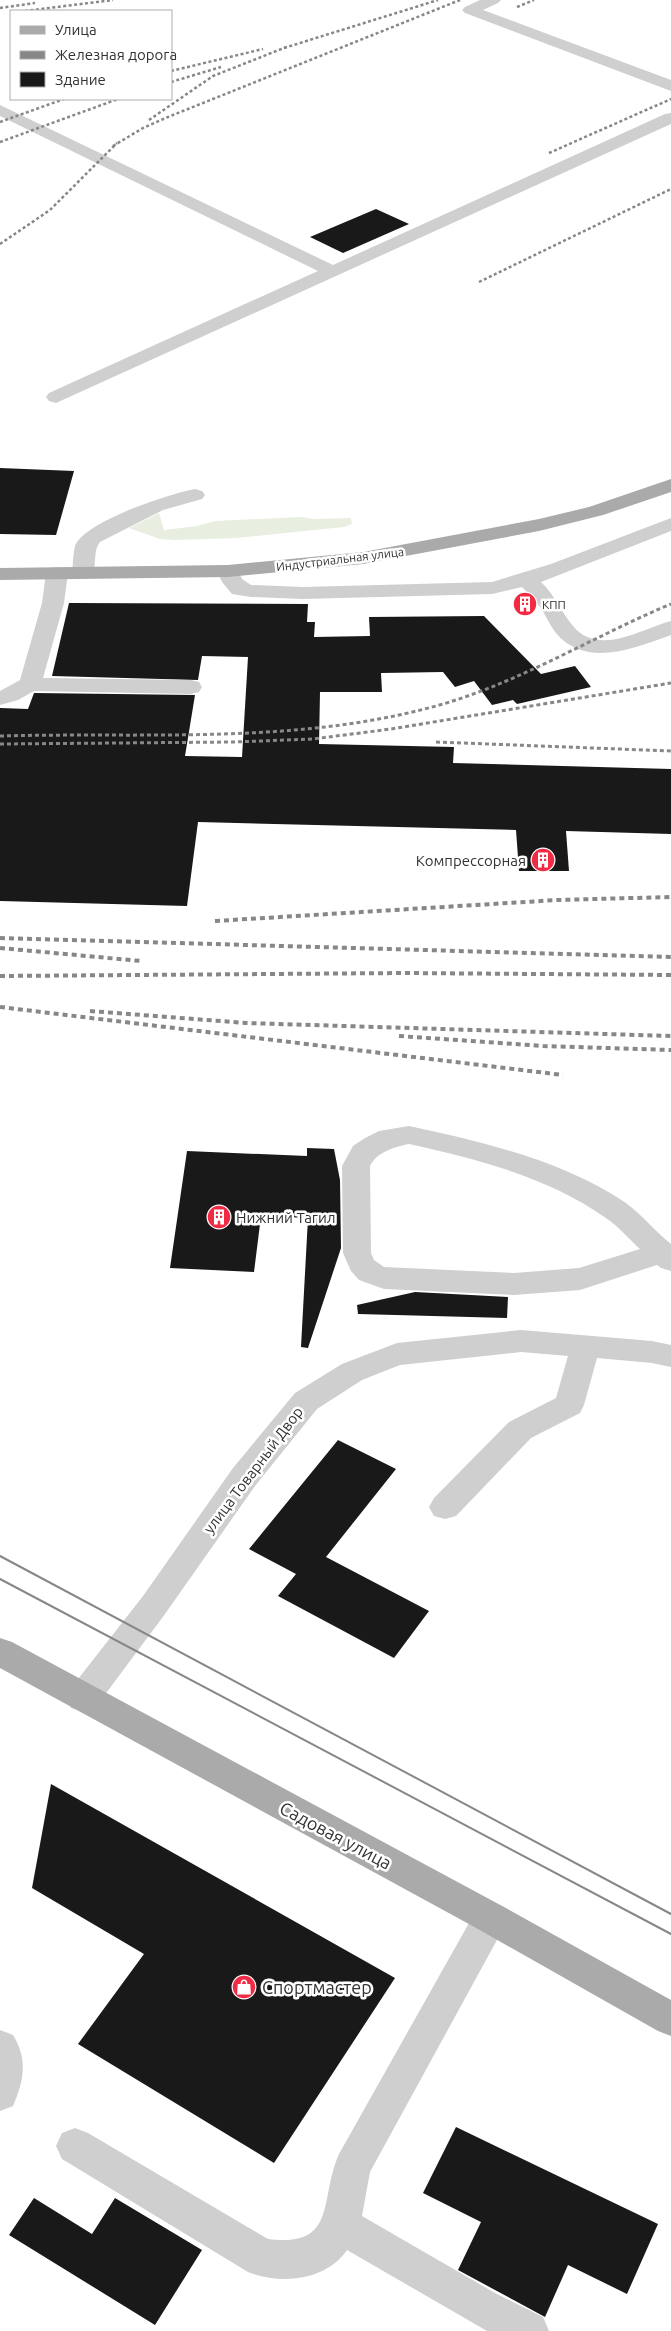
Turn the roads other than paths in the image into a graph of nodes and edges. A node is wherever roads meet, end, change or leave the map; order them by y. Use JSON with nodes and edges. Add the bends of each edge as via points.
{"nodes":[{"id":1,"x":493,"y":0,"type":"edge"},
{"id":2,"x":671,"y":86,"type":"edge"},
{"id":3,"x":0,"y":110,"type":"edge"},
{"id":4,"x":671,"y":118,"type":"edge"},
{"id":5,"x":331,"y":271,"type":"junction"},
{"id":6,"x":56,"y":397,"type":"dead end"},
{"id":7,"x":671,"y":485,"type":"edge"},
{"id":8,"x":195,"y":495,"type":"dead end"},
{"id":9,"x":671,"y":524,"type":"edge"},
{"id":10,"x":228,"y":571,"type":"junction"},
{"id":11,"x":57,"y":573,"type":"junction"},
{"id":12,"x":0,"y":574,"type":"edge"},
{"id":13,"x":83,"y":574,"type":"junction"},
{"id":14,"x":526,"y":580,"type":"junction"},
{"id":15,"x":671,"y":628,"type":"edge"},
{"id":16,"x":30,"y":684,"type":"junction"},
{"id":17,"x":191,"y":687,"type":"dead end"},
{"id":18,"x":0,"y":698,"type":"edge"},
{"id":19,"x":667,"y":1256,"type":"edge"},
{"id":20,"x":584,"y":1347,"type":"junction"},
{"id":21,"x":671,"y":1356,"type":"edge"},
{"id":22,"x":445,"y":1507,"type":"dead end"},
{"id":23,"x":0,"y":1652,"type":"edge"},
{"id":24,"x":83,"y":1698,"type":"junction"},
{"id":25,"x":491,"y":1918,"type":"junction"},
{"id":26,"x":671,"y":2019,"type":"edge"},
{"id":27,"x":0,"y":2047,"type":"edge"},
{"id":28,"x":0,"y":2094,"type":"edge"},
{"id":29,"x":75,"y":2146,"type":"dead end"},
{"id":30,"x":342,"y":2225,"type":"junction"},
{"id":31,"x":529,"y":2331,"type":"edge"}],
"edges":[{"from":1,"to":2,"type":"street","via":[[470,10]]},
{"from":3,"to":5,"type":"street"},
{"from":4,"to":5,"type":"street"},
{"from":5,"to":6,"type":"street"},
{"from":7,"to":10,"type":"main road","name":"Индустриальная улица","via":[[596,511],[488,536],[362,558]]},
{"from":8,"to":13,"type":"street","via":[[101,524],[86,546]]},
{"from":9,"to":14,"type":"street"},
{"from":10,"to":13,"type":"main road","name":"Индустриальная улица"},
{"from":10,"to":14,"type":"street","via":[[232,582],[240,588],[270,592],[471,590]]},
{"from":11,"to":12,"type":"main road","name":"Индустриальная улица"},
{"from":11,"to":13,"type":"main road","name":"Индустриальная улица"},
{"from":11,"to":16,"type":"street"},
{"from":14,"to":15,"type":"street","via":[[541,593],[564,629],[592,648],[610,647]]},
{"from":16,"to":17,"type":"street"},
{"from":16,"to":18,"type":"street"},
{"from":19,"to":19,"type":"street","via":[[617,1211],[568,1182],[478,1150],[409,1135],[389,1138],[375,1145],[363,1153],[356,1166],[357,1253],[365,1271],[384,1278],[514,1284],[580,1279]]},
{"from":20,"to":21,"type":"street","name":"улица Товарный Двор"},
{"from":20,"to":22,"type":"street","via":[[569,1405],[520,1430]]},
{"from":20,"to":24,"type":"street","name":"улица Товарный Двор","via":[[521,1341],[397,1354],[352,1372],[306,1400],[244,1477],[154,1605]]},
{"from":23,"to":24,"type":"main road","name":"Садовая улица"},
{"from":24,"to":25,"type":"main road","name":"Садовая улица"},
{"from":25,"to":26,"type":"main road","name":"Садовая улица"},
{"from":25,"to":30,"type":"street","via":[[352,2167]]},
{"from":27,"to":28,"type":"street","via":[[4,2052],[5,2076]]},
{"from":29,"to":30,"type":"street","via":[[262,2258],[277,2261],[323,2250]]},
{"from":30,"to":31,"type":"street","via":[[481,2307]]}]}
